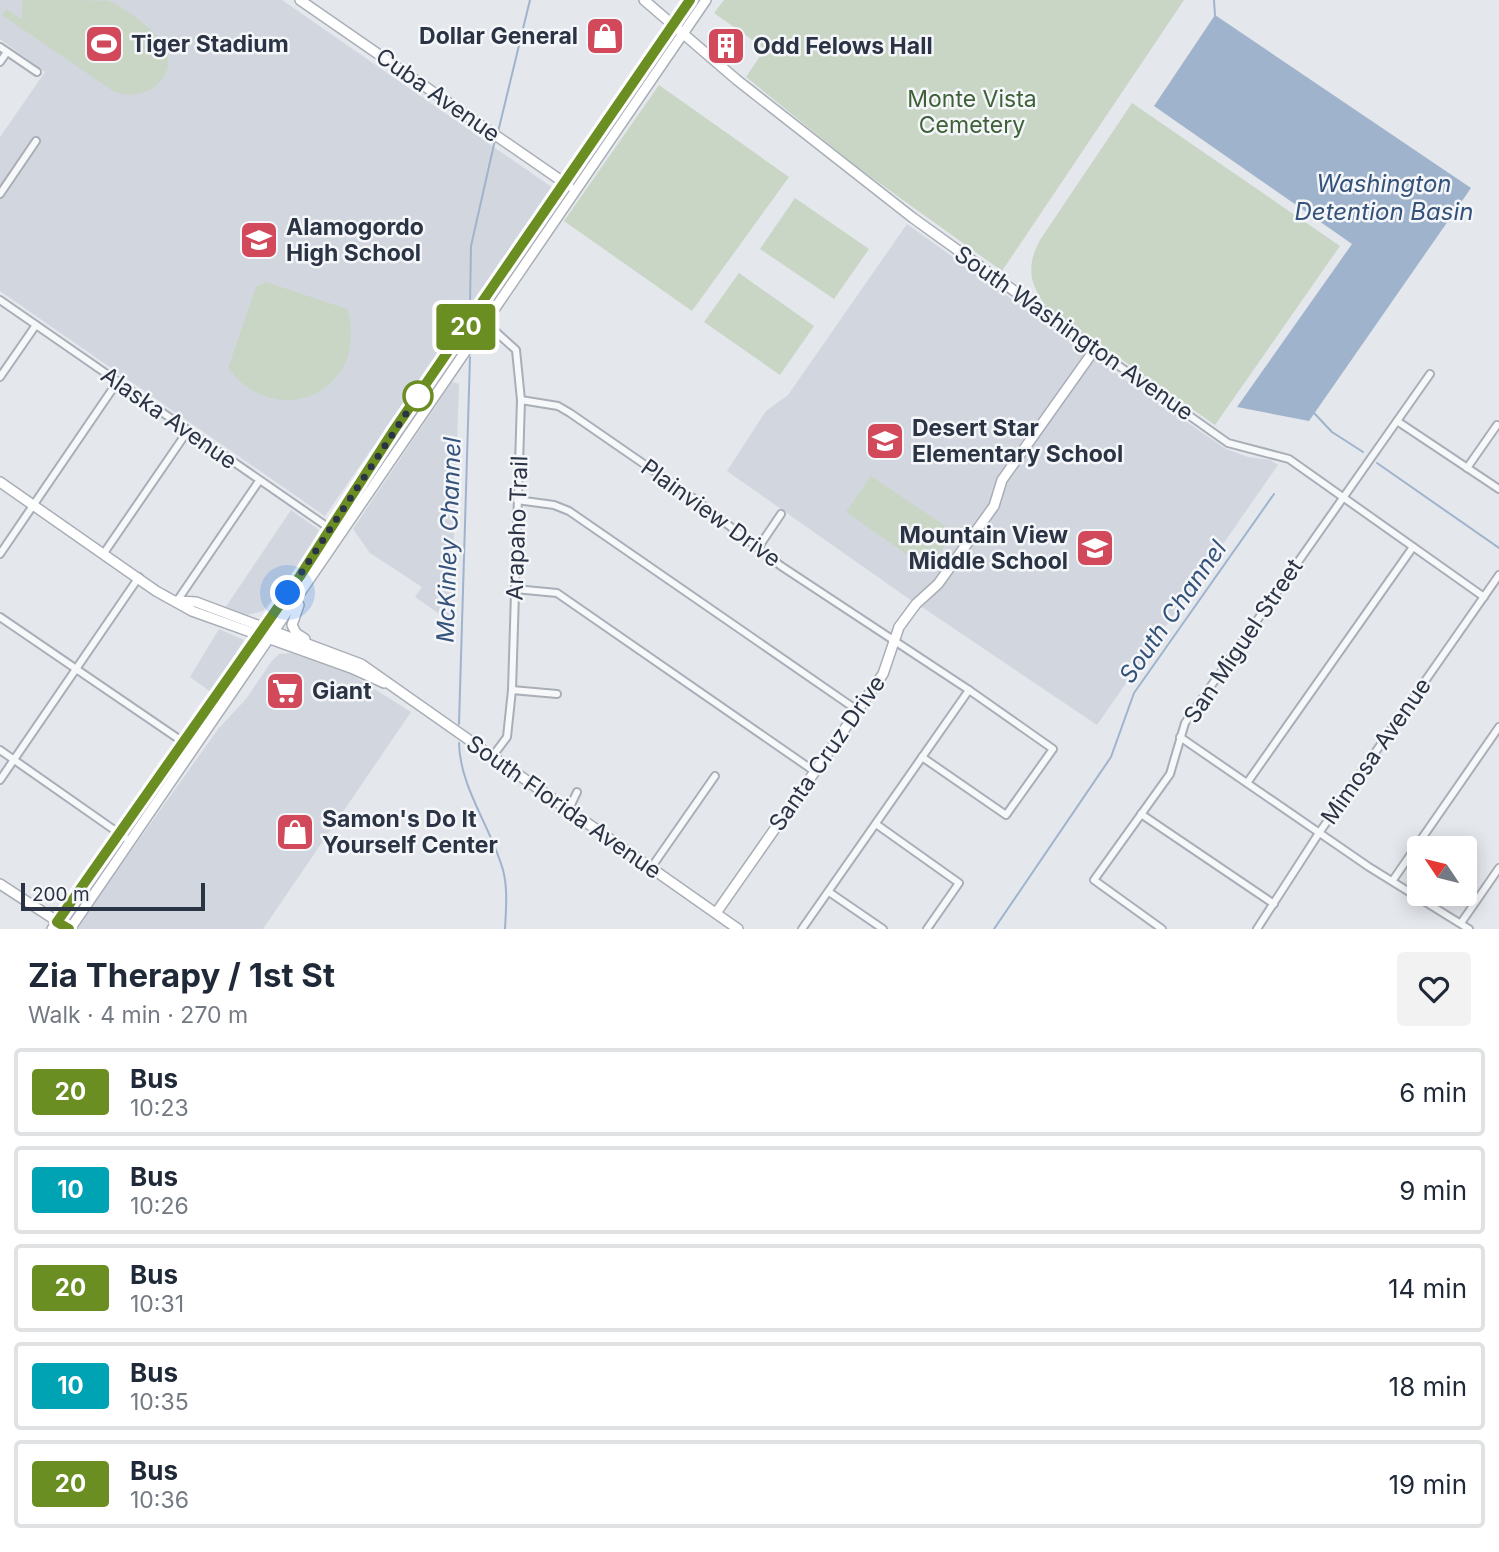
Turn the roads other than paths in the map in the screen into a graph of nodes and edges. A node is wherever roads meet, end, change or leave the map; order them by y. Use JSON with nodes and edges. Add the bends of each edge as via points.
{"nodes":[{"id":1,"x":300,"y":0,"type":"edge"},
{"id":2,"x":643,"y":0,"type":"edge"},
{"id":3,"x":690,"y":0,"type":"edge"},
{"id":4,"x":706,"y":0,"type":"edge"},
{"id":5,"x":672,"y":27,"type":"junction"},
{"id":6,"x":683,"y":35,"type":"junction"},
{"id":7,"x":0,"y":47,"type":"edge"},
{"id":8,"x":7,"y":52,"type":"junction"},
{"id":9,"x":0,"y":62,"type":"edge"},
{"id":10,"x":37,"y":72,"type":"dead end"},
{"id":11,"x":36,"y":141,"type":"dead end"},
{"id":12,"x":566,"y":184,"type":"junction"},
{"id":13,"x":575,"y":190,"type":"junction"},
{"id":14,"x":0,"y":194,"type":"edge"},
{"id":15,"x":520,"y":250,"type":"junction"},
{"id":16,"x":529,"y":257,"type":"junction"},
{"id":17,"x":0,"y":300,"type":"edge"},
{"id":18,"x":475,"y":313,"type":"junction"},
{"id":19,"x":486,"y":320,"type":"junction"},
{"id":20,"x":36,"y":325,"type":"junction"},
{"id":21,"x":1095,"y":348,"type":"junction"},
{"id":22,"x":1430,"y":374,"type":"dead end"},
{"id":23,"x":0,"y":377,"type":"edge"},
{"id":24,"x":118,"y":381,"type":"junction"},
{"id":25,"x":521,"y":400,"type":"junction"},
{"id":26,"x":1397,"y":421,"type":"junction"},
{"id":27,"x":1497,"y":425,"type":"edge"},
{"id":28,"x":187,"y":432,"type":"junction"},
{"id":29,"x":1467,"y":468,"type":"junction"},
{"id":30,"x":259,"y":481,"type":"junction"},
{"id":31,"x":0,"y":482,"type":"edge"},
{"id":32,"x":1499,"y":489,"type":"edge"},
{"id":33,"x":1343,"y":496,"type":"junction"},
{"id":34,"x":517,"y":500,"type":"junction"},
{"id":35,"x":33,"y":505,"type":"junction"},
{"id":36,"x":781,"y":514,"type":"dead end"},
{"id":37,"x":329,"y":529,"type":"junction"},
{"id":38,"x":339,"y":535,"type":"junction"},
{"id":39,"x":1413,"y":547,"type":"junction"},
{"id":40,"x":758,"y":548,"type":"junction"},
{"id":41,"x":104,"y":553,"type":"junction"},
{"id":42,"x":0,"y":554,"type":"edge"},
{"id":43,"x":1499,"y":575,"type":"edge"},
{"id":44,"x":139,"y":578,"type":"junction"},
{"id":45,"x":306,"y":587,"type":"junction"},
{"id":46,"x":514,"y":589,"type":"junction"},
{"id":47,"x":1484,"y":597,"type":"junction"},
{"id":48,"x":177,"y":601,"type":"junction"},
{"id":49,"x":0,"y":617,"type":"edge"},
{"id":50,"x":261,"y":632,"type":"junction"},
{"id":51,"x":273,"y":636,"type":"junction"},
{"id":52,"x":896,"y":639,"type":"junction"},
{"id":53,"x":349,"y":658,"type":"junction"},
{"id":54,"x":76,"y":669,"type":"junction"},
{"id":55,"x":389,"y":685,"type":"junction"},
{"id":56,"x":512,"y":690,"type":"junction"},
{"id":57,"x":969,"y":690,"type":"junction"},
{"id":58,"x":557,"y":694,"type":"dead end"},
{"id":59,"x":858,"y":710,"type":"junction"},
{"id":60,"x":1499,"y":727,"type":"edge"},
{"id":61,"x":1180,"y":737,"type":"junction"},
{"id":62,"x":183,"y":742,"type":"junction"},
{"id":63,"x":192,"y":748,"type":"junction"},
{"id":64,"x":0,"y":750,"type":"edge"},
{"id":65,"x":492,"y":757,"type":"junction"},
{"id":66,"x":922,"y":757,"type":"junction"},
{"id":67,"x":14,"y":759,"type":"junction"},
{"id":68,"x":814,"y":771,"type":"junction"},
{"id":69,"x":715,"y":776,"type":"dead end"},
{"id":70,"x":0,"y":780,"type":"edge"},
{"id":71,"x":1247,"y":783,"type":"junction"},
{"id":72,"x":577,"y":792,"type":"dead end"},
{"id":73,"x":569,"y":808,"type":"junction"},
{"id":74,"x":1141,"y":814,"type":"junction"},
{"id":75,"x":876,"y":824,"type":"junction"},
{"id":76,"x":119,"y":833,"type":"junction"},
{"id":77,"x":1319,"y":833,"type":"junction"},
{"id":78,"x":130,"y":841,"type":"junction"},
{"id":79,"x":651,"y":868,"type":"junction"},
{"id":80,"x":1499,"y":868,"type":"edge"},
{"id":81,"x":1393,"y":880,"type":"junction"},
{"id":82,"x":0,"y":884,"type":"edge"},
{"id":83,"x":829,"y":892,"type":"junction"},
{"id":84,"x":1274,"y":904,"type":"junction"},
{"id":85,"x":716,"y":913,"type":"junction"},
{"id":86,"x":1461,"y":923,"type":"junction"},
{"id":87,"x":55,"y":926,"type":"edge"},
{"id":88,"x":69,"y":929,"type":"edge"},
{"id":89,"x":738,"y":929,"type":"edge"},
{"id":90,"x":802,"y":929,"type":"edge"},
{"id":91,"x":883,"y":929,"type":"edge"},
{"id":92,"x":927,"y":929,"type":"edge"},
{"id":93,"x":1162,"y":929,"type":"edge"},
{"id":94,"x":1257,"y":929,"type":"edge"},
{"id":95,"x":1469,"y":929,"type":"edge"}],
"edges":[{"from":1,"to":12,"type":"main road","name":"Cuba Avenue"},
{"from":2,"to":5,"type":"main road","name":"South Washington Avenue"},
{"from":3,"to":5,"type":"main road"},
{"from":4,"to":6,"type":"main road"},
{"from":5,"to":6,"type":"main road","name":"South Washington Avenue"},
{"from":5,"to":12,"type":"main road"},
{"from":6,"to":13,"type":"main road"},
{"from":6,"to":21,"type":"main road","name":"South Washington Avenue","via":[[913,218]]},
{"from":7,"to":8,"type":"street"},
{"from":8,"to":9,"type":"street"},
{"from":8,"to":10,"type":"street"},
{"from":11,"to":14,"type":"street"},
{"from":12,"to":13,"type":"main road","name":"Cuba Avenue"},
{"from":12,"to":15,"type":"main road"},
{"from":13,"to":16,"type":"main road"},
{"from":15,"to":16,"type":"street"},
{"from":15,"to":18,"type":"main road"},
{"from":16,"to":19,"type":"main road"},
{"from":17,"to":20,"type":"street","name":"Alaska Avenue"},
{"from":18,"to":19,"type":"street","name":"Arapaho Trail"},
{"from":18,"to":37,"type":"main road"},
{"from":19,"to":25,"type":"street","name":"Arapaho Trail","via":[[516,350]]},
{"from":19,"to":38,"type":"main road"},
{"from":20,"to":23,"type":"street"},
{"from":20,"to":24,"type":"street","name":"Alaska Avenue"},
{"from":21,"to":33,"type":"street","name":"South Washington Avenue","via":[[1228,443],[1289,460]]},
{"from":21,"to":52,"type":"main road","name":"Santa Cruz Drive","via":[[1002,480],[994,506],[937,584],[916,604]]},
{"from":22,"to":26,"type":"street","name":"San Miguel Street"},
{"from":24,"to":28,"type":"street","name":"Alaska Avenue"},
{"from":24,"to":35,"type":"street"},
{"from":25,"to":34,"type":"street","name":"Arapaho Trail"},
{"from":25,"to":40,"type":"street","name":"Plainview Drive","via":[[554,405],[570,413]]},
{"from":26,"to":29,"type":"street"},
{"from":26,"to":33,"type":"street","name":"San Miguel Street"},
{"from":27,"to":29,"type":"street"},
{"from":28,"to":30,"type":"street","name":"Alaska Avenue"},
{"from":28,"to":41,"type":"street"},
{"from":29,"to":32,"type":"street"},
{"from":30,"to":37,"type":"street","name":"Alaska Avenue"},
{"from":30,"to":48,"type":"street"},
{"from":31,"to":35,"type":"main road"},
{"from":33,"to":39,"type":"street","name":"South Washington Avenue"},
{"from":33,"to":61,"type":"street","name":"San Miguel Street","via":[[1185,723]]},
{"from":34,"to":46,"type":"street","name":"Arapaho Trail"},
{"from":34,"to":59,"type":"street","via":[[569,511]]},
{"from":35,"to":41,"type":"main road"},
{"from":35,"to":42,"type":"street"},
{"from":36,"to":40,"type":"street"},
{"from":37,"to":38,"type":"street","name":"Alaska Avenue"},
{"from":37,"to":50,"type":"main road"},
{"from":38,"to":45,"type":"main road"},
{"from":39,"to":47,"type":"street","name":"South Washington Avenue"},
{"from":39,"to":71,"type":"street"},
{"from":40,"to":52,"type":"street","name":"Plainview Drive"},
{"from":41,"to":44,"type":"main road"},
{"from":43,"to":47,"type":"street","name":"Mimosa Avenue"},
{"from":44,"to":48,"type":"main road"},
{"from":44,"to":54,"type":"street"},
{"from":45,"to":51,"type":"main road"},
{"from":45,"to":53,"type":"main road","via":[[292,625],[296,633]]},
{"from":46,"to":56,"type":"street","name":"Arapaho Trail"},
{"from":46,"to":68,"type":"street","via":[[557,593]]},
{"from":47,"to":77,"type":"street","name":"Mimosa Avenue"},
{"from":48,"to":50,"type":"main road","via":[[192,611]]},
{"from":49,"to":54,"type":"street"},
{"from":50,"to":51,"type":"main road"},
{"from":50,"to":62,"type":"main road"},
{"from":51,"to":53,"type":"main road","name":"South Florida Avenue"},
{"from":51,"to":55,"type":"main road","name":"South Florida Avenue"},
{"from":51,"to":63,"type":"main road"},
{"from":52,"to":57,"type":"street","name":"Plainview Drive"},
{"from":52,"to":59,"type":"main road","name":"Santa Cruz Drive","via":[[883,674]]},
{"from":53,"to":55,"type":"main road","name":"South Florida Avenue"},
{"from":54,"to":62,"type":"street"},
{"from":54,"to":67,"type":"street"},
{"from":55,"to":65,"type":"main road","name":"South Florida Avenue"},
{"from":56,"to":58,"type":"street"},
{"from":56,"to":65,"type":"street","name":"Arapaho Trail","via":[[507,737]]},
{"from":57,"to":66,"type":"street"},
{"from":57,"to":66,"type":"street","name":"Plainview Drive","via":[[1053,748],[1006,815]]},
{"from":59,"to":68,"type":"main road","name":"Santa Cruz Drive"},
{"from":60,"to":81,"type":"street"},
{"from":61,"to":71,"type":"street"},
{"from":61,"to":74,"type":"street","name":"San Miguel Street","via":[[1170,774]]},
{"from":62,"to":63,"type":"street"},
{"from":62,"to":76,"type":"main road"},
{"from":63,"to":78,"type":"main road"},
{"from":64,"to":67,"type":"street"},
{"from":65,"to":73,"type":"main road","name":"South Florida Avenue"},
{"from":66,"to":75,"type":"street"},
{"from":67,"to":70,"type":"street"},
{"from":67,"to":76,"type":"street"},
{"from":68,"to":85,"type":"main road","name":"Santa Cruz Drive"},
{"from":69,"to":79,"type":"street"},
{"from":71,"to":77,"type":"street"},
{"from":72,"to":73,"type":"street"},
{"from":73,"to":79,"type":"main road","name":"South Florida Avenue"},
{"from":74,"to":84,"type":"street"},
{"from":74,"to":93,"type":"street","name":"San Miguel Street","via":[[1094,880]]},
{"from":75,"to":83,"type":"street"},
{"from":75,"to":92,"type":"street","via":[[959,883]]},
{"from":76,"to":78,"type":"street"},
{"from":76,"to":87,"type":"main road"},
{"from":77,"to":81,"type":"street"},
{"from":77,"to":84,"type":"street","name":"Mimosa Avenue"},
{"from":78,"to":88,"type":"main road"},
{"from":79,"to":85,"type":"main road","name":"South Florida Avenue"},
{"from":80,"to":86,"type":"street"},
{"from":81,"to":86,"type":"street"},
{"from":82,"to":87,"type":"main road"},
{"from":83,"to":90,"type":"street"},
{"from":83,"to":91,"type":"street"},
{"from":84,"to":94,"type":"street","name":"Mimosa Avenue"},
{"from":85,"to":89,"type":"main road","name":"South Florida Avenue"},
{"from":86,"to":95,"type":"street"},
{"from":87,"to":88,"type":"main road"}]}
